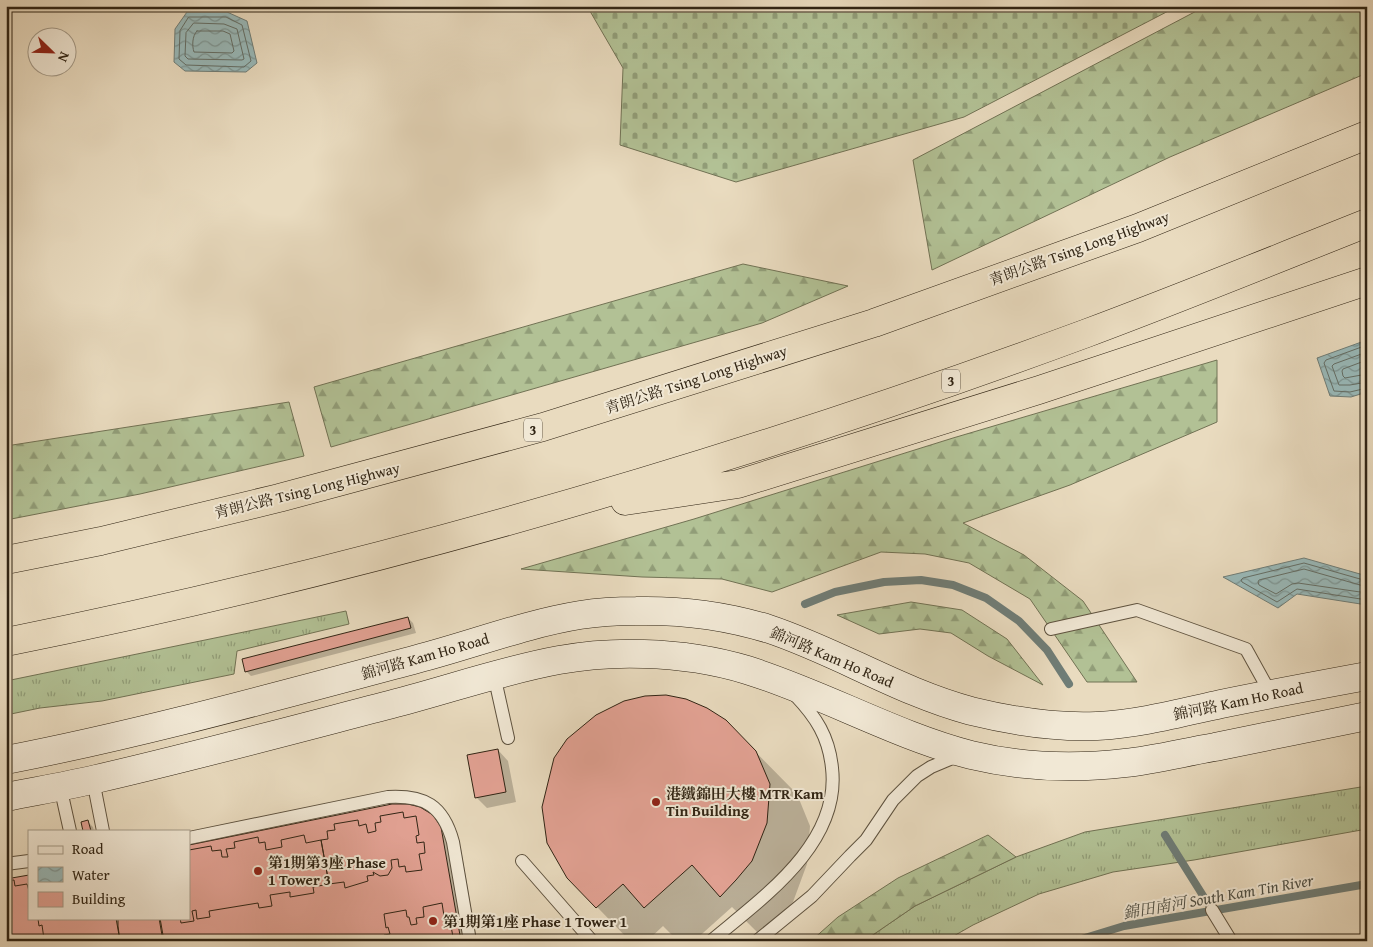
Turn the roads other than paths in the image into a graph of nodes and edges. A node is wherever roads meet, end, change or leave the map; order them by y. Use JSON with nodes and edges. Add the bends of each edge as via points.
{"nodes":[{"id":1,"x":1367,"y":135,"type":"edge"},
{"id":2,"x":1367,"y":223,"type":"edge"},
{"id":3,"x":1367,"y":281,"type":"edge"},
{"id":4,"x":528,"y":515,"type":"junction"},
{"id":5,"x":6,"y":560,"type":"edge"},
{"id":6,"x":1051,"y":629,"type":"dead end"},
{"id":7,"x":6,"y":642,"type":"edge"},
{"id":8,"x":494,"y":675,"type":"junction"},
{"id":9,"x":1367,"y":676,"type":"edge"},
{"id":10,"x":773,"y":679,"type":"junction"},
{"id":11,"x":1271,"y":694,"type":"junction"},
{"id":12,"x":1367,"y":716,"type":"edge"},
{"id":13,"x":508,"y":738,"type":"dead end"},
{"id":14,"x":970,"y":754,"type":"junction"},
{"id":15,"x":6,"y":760,"type":"edge"},
{"id":16,"x":93,"y":780,"type":"junction"},
{"id":17,"x":60,"y":786,"type":"junction"},
{"id":18,"x":6,"y":797,"type":"edge"},
{"id":19,"x":70,"y":830,"type":"edge"},
{"id":20,"x":103,"y":830,"type":"edge"},
{"id":21,"x":191,"y":838,"type":"edge"},
{"id":22,"x":28,"y":861,"type":"edge"},
{"id":23,"x":522,"y":862,"type":"dead end"},
{"id":24,"x":6,"y":864,"type":"edge"},
{"id":25,"x":1212,"y":910,"type":"dead end"},
{"id":26,"x":470,"y":941,"type":"edge"},
{"id":27,"x":592,"y":941,"type":"edge"},
{"id":28,"x":711,"y":941,"type":"edge"},
{"id":29,"x":758,"y":941,"type":"edge"},
{"id":30,"x":1230,"y":941,"type":"edge"}],
"edges":[{"from":1,"to":5,"type":"highway","name":"青朗公路 Tsing Long Highway","number":"3","via":[[1138,228],[874,323],[542,427],[279,498],[101,541]]},
{"from":2,"to":4,"type":"highway","number":"3","via":[[1095,330],[912,395],[719,458]]},
{"from":3,"to":4,"type":"highway","via":[[1039,390],[738,484]]},
{"from":4,"to":7,"type":"highway","number":"3","via":[[302,576],[113,621]]},
{"from":6,"to":11,"type":"lane","via":[[1137,610],[1246,649]]},
{"from":8,"to":10,"type":"main road","via":[[585,656],[639,654],[693,658]]},
{"from":8,"to":13,"type":"lane"},
{"from":8,"to":16,"type":"main road","via":[[432,694]]},
{"from":9,"to":11,"type":"main road","name":"錦河路 Kam Ho Road"},
{"from":10,"to":14,"type":"main road","via":[[913,735]]},
{"from":10,"to":28,"type":"lane","via":[[810,711],[823,733],[833,775],[830,807],[804,855],[770,891]]},
{"from":11,"to":15,"type":"main road","name":"錦河路 Kam Ho Road","via":[[1137,722],[1055,726],[1013,720],[931,699],[768,629],[735,620],[639,610],[580,615],[526,627],[226,710]]},
{"from":12,"to":14,"type":"main road","via":[[1126,763],[1030,765]]},
{"from":14,"to":29,"type":"lane","via":[[950,759],[917,776],[893,800],[866,840],[844,863],[812,896]]},
{"from":16,"to":17,"type":"main road"},
{"from":16,"to":20,"type":"lane"},
{"from":17,"to":18,"type":"main road"},
{"from":17,"to":19,"type":"lane"},
{"from":21,"to":26,"type":"lane","via":[[388,797],[420,799],[442,815],[449,827]]},
{"from":22,"to":24,"type":"lane"},
{"from":23,"to":27,"type":"lane"},
{"from":25,"to":30,"type":"lane"}]}
